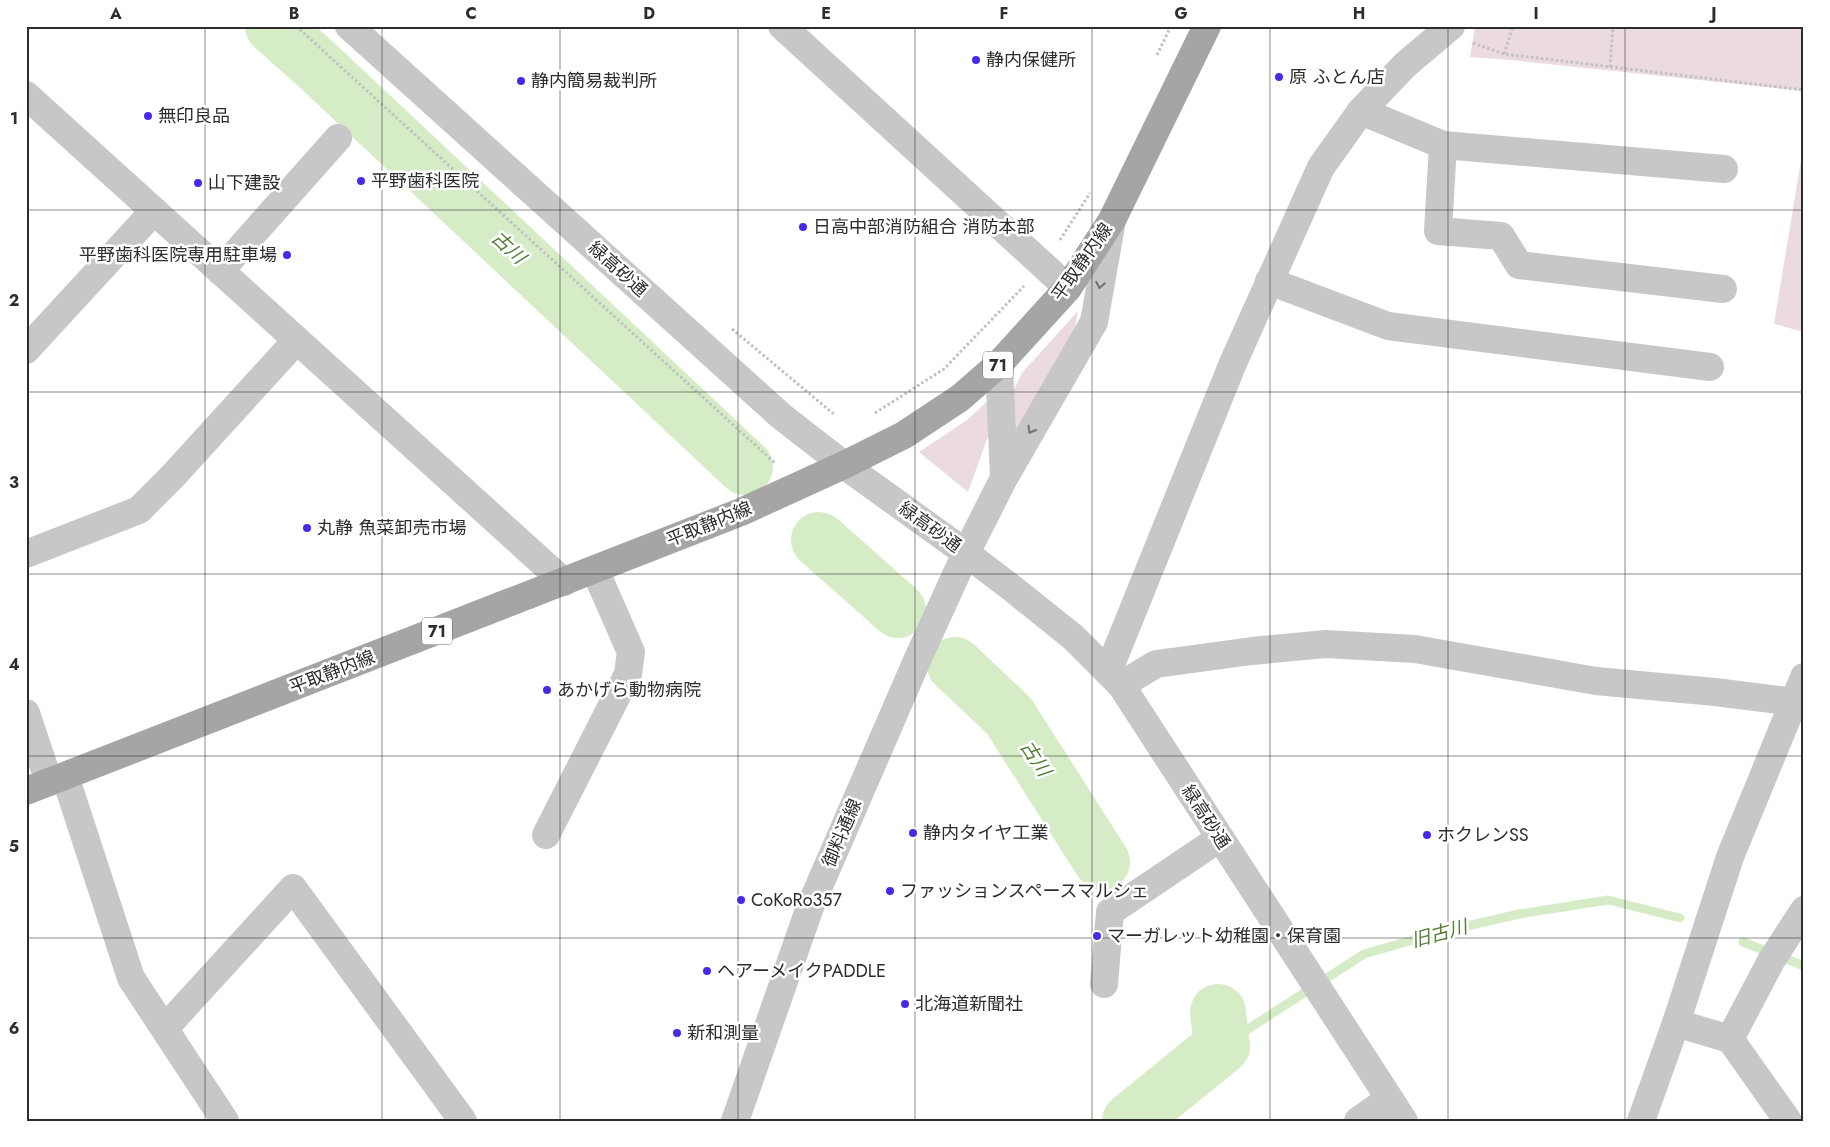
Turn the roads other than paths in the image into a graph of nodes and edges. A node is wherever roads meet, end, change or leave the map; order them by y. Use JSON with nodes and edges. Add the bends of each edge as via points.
{"nodes":[{"id":1,"x":349,"y":26,"type":"edge"},
{"id":2,"x":782,"y":26,"type":"edge"},
{"id":3,"x":1207,"y":26,"type":"edge"},
{"id":4,"x":1448,"y":29,"type":"edge"},
{"id":5,"x":26,"y":95,"type":"edge"},
{"id":6,"x":1361,"y":111,"type":"junction"},
{"id":7,"x":338,"y":138,"type":"dead end"},
{"id":8,"x":1444,"y":145,"type":"junction"},
{"id":9,"x":1724,"y":169,"type":"dead end"},
{"id":10,"x":154,"y":211,"type":"junction"},
{"id":11,"x":1112,"y":220,"type":"junction"},
{"id":12,"x":220,"y":272,"type":"junction"},
{"id":13,"x":1269,"y":281,"type":"junction"},
{"id":14,"x":1068,"y":288,"type":"junction"},
{"id":15,"x":1723,"y":289,"type":"dead end"},
{"id":16,"x":296,"y":341,"type":"junction"},
{"id":17,"x":26,"y":350,"type":"edge"},
{"id":18,"x":998,"y":364,"type":"junction"},
{"id":19,"x":1710,"y":367,"type":"dead end"},
{"id":20,"x":844,"y":465,"type":"junction"},
{"id":21,"x":1004,"y":478,"type":"junction"},
{"id":22,"x":966,"y":553,"type":"junction"},
{"id":23,"x":26,"y":554,"type":"edge"},
{"id":24,"x":595,"y":570,"type":"junction"},
{"id":25,"x":564,"y":582,"type":"junction"},
{"id":26,"x":1804,"y":677,"type":"edge"},
{"id":27,"x":1114,"y":678,"type":"junction"},
{"id":28,"x":1798,"y":702,"type":"edge"},
{"id":29,"x":26,"y":713,"type":"edge"},
{"id":30,"x":47,"y":783,"type":"edge"},
{"id":31,"x":546,"y":835,"type":"dead end"},
{"id":32,"x":1220,"y":838,"type":"junction"},
{"id":33,"x":1804,"y":910,"type":"edge"},
{"id":34,"x":1104,"y":984,"type":"dead end"},
{"id":35,"x":1676,"y":1022,"type":"junction"},
{"id":36,"x":164,"y":1028,"type":"junction"},
{"id":37,"x":1730,"y":1039,"type":"junction"},
{"id":38,"x":1397,"y":1110,"type":"edge"},
{"id":39,"x":225,"y":1121,"type":"edge"},
{"id":40,"x":463,"y":1121,"type":"edge"},
{"id":41,"x":734,"y":1121,"type":"edge"},
{"id":42,"x":1358,"y":1121,"type":"edge"},
{"id":43,"x":1641,"y":1121,"type":"edge"},
{"id":44,"x":1788,"y":1121,"type":"edge"}],
"edges":[{"from":1,"to":20,"type":"street","name":"緑高砂通","via":[[781,416]]},
{"from":2,"to":14,"type":"street"},
{"from":3,"to":11,"type":"main road","name":"平取静内線","number":"71"},
{"from":4,"to":6,"type":"street","via":[[1405,65]]},
{"from":5,"to":10,"type":"street"},
{"from":6,"to":8,"type":"street"},
{"from":6,"to":13,"type":"street","via":[[1321,167]]},
{"from":7,"to":12,"type":"street"},
{"from":8,"to":9,"type":"street"},
{"from":8,"to":15,"type":"street","via":[[1438,232],[1501,236],[1519,265]]},
{"from":10,"to":12,"type":"street"},
{"from":10,"to":17,"type":"street"},
{"from":11,"to":14,"type":"main road","name":"平取静内線","number":"71"},
{"from":11,"to":21,"type":"street","name":"御料通線","one_way":true,"via":[[1094,322]]},
{"from":12,"to":16,"type":"street"},
{"from":13,"to":19,"type":"street","via":[[1388,326]]},
{"from":13,"to":27,"type":"street","via":[[1233,364]]},
{"from":14,"to":18,"type":"main road","name":"平取静内線","number":"71"},
{"from":16,"to":23,"type":"street","via":[[139,510]]},
{"from":16,"to":25,"type":"street"},
{"from":18,"to":20,"type":"main road","name":"平取静内線","number":"71","via":[[960,398],[904,435]]},
{"from":18,"to":21,"type":"street"},
{"from":20,"to":22,"type":"street","name":"緑高砂通"},
{"from":20,"to":24,"type":"main road","name":"平取静内線","number":"71","via":[[741,512]]},
{"from":21,"to":22,"type":"street","name":"御料通線"},
{"from":22,"to":27,"type":"street","name":"緑高砂通","via":[[1073,637]]},
{"from":22,"to":41,"type":"street","name":"御料通線","via":[[810,907]]},
{"from":24,"to":25,"type":"main road","name":"平取静内線","number":"71"},
{"from":24,"to":31,"type":"street","via":[[631,652],[628,674]]},
{"from":25,"to":30,"type":"main road","name":"平取静内線","number":"71"},
{"from":26,"to":28,"type":"street"},
{"from":27,"to":28,"type":"street","via":[[1156,664],[1326,644],[1415,649],[1596,680]]},
{"from":27,"to":32,"type":"street","name":"緑高砂通"},
{"from":28,"to":35,"type":"street","via":[[1730,857]]},
{"from":29,"to":30,"type":"street"},
{"from":30,"to":36,"type":"street","via":[[131,978]]},
{"from":32,"to":34,"type":"street","via":[[1110,912]]},
{"from":32,"to":38,"type":"street","name":"緑高砂通"},
{"from":33,"to":37,"type":"street","via":[[1776,953]]},
{"from":35,"to":37,"type":"street"},
{"from":35,"to":43,"type":"street"},
{"from":36,"to":39,"type":"street"},
{"from":36,"to":40,"type":"street","via":[[293,888]]},
{"from":37,"to":44,"type":"street"},
{"from":38,"to":42,"type":"street"}]}
